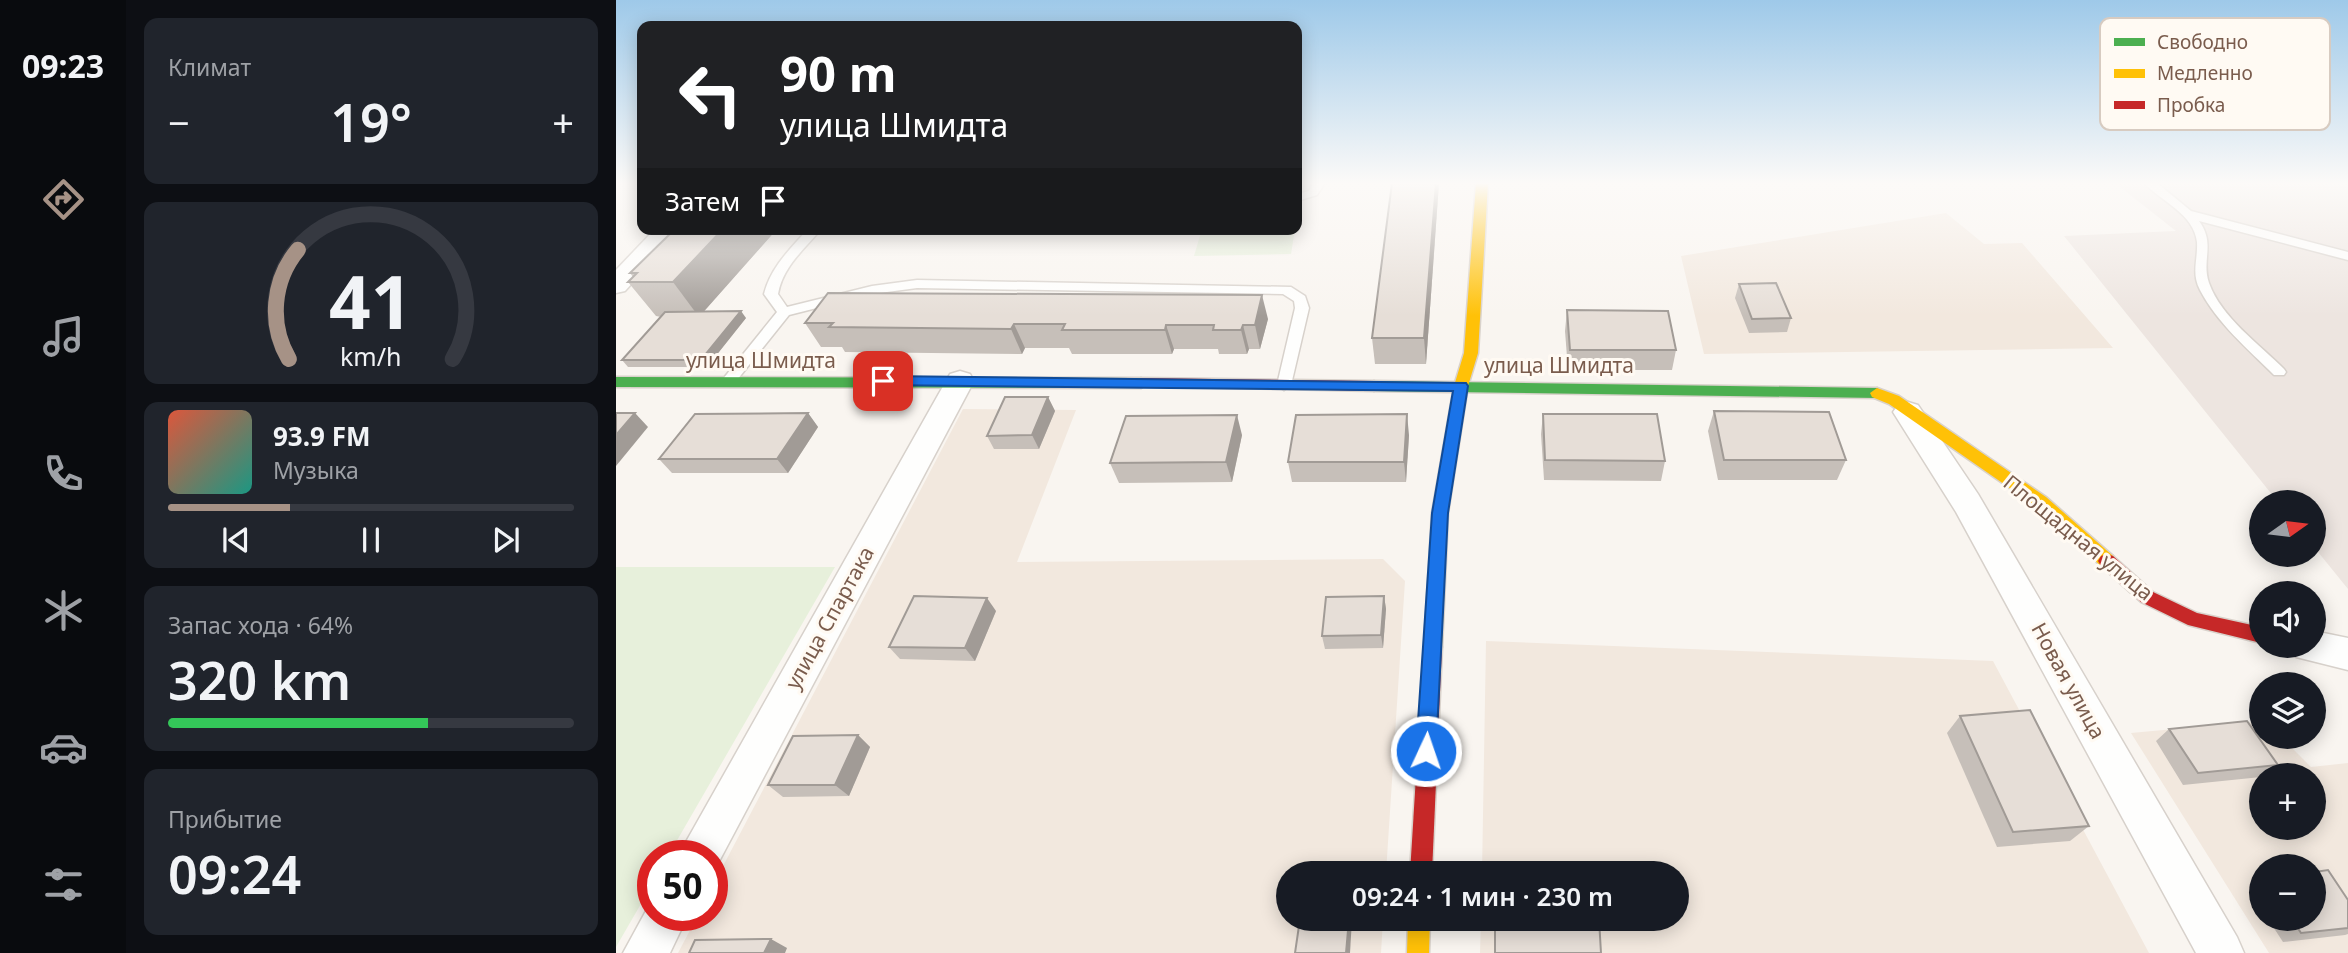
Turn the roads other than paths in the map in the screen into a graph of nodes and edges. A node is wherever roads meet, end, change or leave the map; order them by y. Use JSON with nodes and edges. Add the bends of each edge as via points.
{"nodes":[{"id":1,"x":1479,"y":227,"type":"edge"},
{"id":2,"x":2195,"y":227,"type":"edge"},
{"id":3,"x":2239,"y":227,"type":"edge"},
{"id":4,"x":663,"y":235,"type":"edge"},
{"id":5,"x":810,"y":235,"type":"edge"},
{"id":6,"x":2348,"y":256,"type":"edge"},
{"id":7,"x":616,"y":285,"type":"edge"},
{"id":8,"x":784,"y":312,"type":"junction"},
{"id":9,"x":2279,"y":372,"type":"dead end"},
{"id":10,"x":960,"y":381,"type":"junction"},
{"id":11,"x":616,"y":382,"type":"edge"},
{"id":12,"x":728,"y":382,"type":"junction"},
{"id":13,"x":1284,"y":385,"type":"junction"},
{"id":14,"x":1461,"y":386,"type":"junction"},
{"id":15,"x":1908,"y":412,"type":"junction"},
{"id":16,"x":2249,"y":632,"type":"edge"},
{"id":17,"x":2326,"y":649,"type":"edge"},
{"id":18,"x":2348,"y":654,"type":"edge"},
{"id":19,"x":708,"y":840,"type":"edge"},
{"id":20,"x":1422,"y":861,"type":"edge"},
{"id":21,"x":658,"y":931,"type":"edge"},
{"id":22,"x":1419,"y":931,"type":"edge"},
{"id":23,"x":646,"y":953,"type":"edge"},
{"id":24,"x":1418,"y":953,"type":"edge"},
{"id":25,"x":2221,"y":953,"type":"edge"}],
"edges":[{"from":1,"to":14,"type":"street","via":[[1471,353]]},
{"from":2,"to":9,"type":"lane","via":[[2203,241],[2199,267],[2204,287]]},
{"from":3,"to":6,"type":"lane"},
{"from":4,"to":7,"type":"street"},
{"from":5,"to":8,"type":"lane","via":[[772,284],[771,294]]},
{"from":8,"to":12,"type":"lane"},
{"from":8,"to":13,"type":"lane","via":[[916,284],[1286,290],[1300,299],[1302,308]]},
{"from":10,"to":12,"type":"street","name":"улица Шмидта"},
{"from":10,"to":13,"type":"street","name":"улица Шмидта"},
{"from":10,"to":19,"type":"street","name":"улица Спартака"},
{"from":11,"to":12,"type":"street","name":"улица Шмидта"},
{"from":13,"to":14,"type":"street","name":"улица Шмидта"},
{"from":14,"to":15,"type":"street","name":"улица Шмидта","via":[[1871,391],[1895,400]]},
{"from":14,"to":20,"type":"street","via":[[1440,513]]},
{"from":15,"to":16,"type":"street","name":"Площадная улица","via":[[2040,501],[2147,597],[2194,620]]},
{"from":15,"to":25,"type":"street","name":"Новая улица","via":[[1967,503]]},
{"from":17,"to":18,"type":"street"},
{"from":21,"to":23,"type":"street"},
{"from":22,"to":24,"type":"street"}]}
